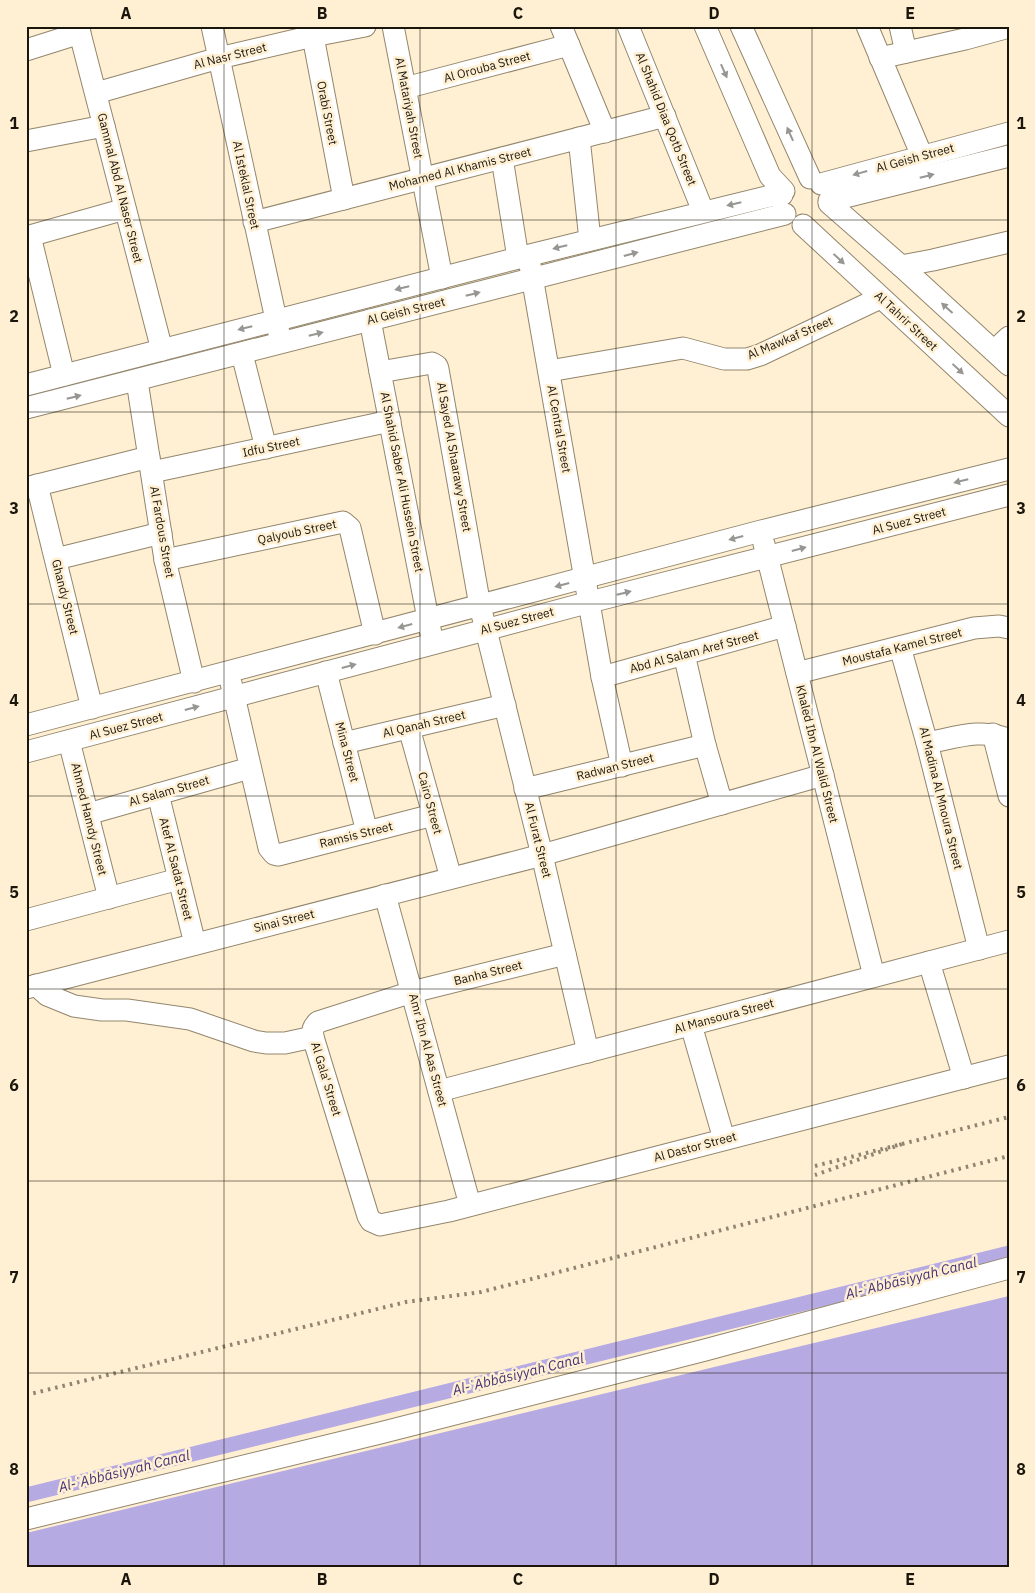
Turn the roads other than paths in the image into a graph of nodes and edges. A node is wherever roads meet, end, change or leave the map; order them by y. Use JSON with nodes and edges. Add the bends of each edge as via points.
{"nodes":[{"id":1,"x":212,"y":26,"type":"edge"},
{"id":2,"x":365,"y":26,"type":"edge"},
{"id":3,"x":393,"y":26,"type":"edge"},
{"id":4,"x":628,"y":26,"type":"edge"},
{"id":5,"x":705,"y":26,"type":"edge"},
{"id":6,"x":741,"y":26,"type":"edge"},
{"id":7,"x":867,"y":26,"type":"edge"},
{"id":8,"x":900,"y":26,"type":"edge"},
{"id":9,"x":1009,"y":27,"type":"edge"},
{"id":10,"x":79,"y":30,"type":"edge"},
{"id":11,"x":312,"y":31,"type":"edge"},
{"id":12,"x":565,"y":36,"type":"edge"},
{"id":13,"x":26,"y":50,"type":"edge"},
{"id":14,"x":906,"y":52,"type":"junction"},
{"id":15,"x":219,"y":58,"type":"junction"},
{"id":16,"x":880,"y":58,"type":"junction"},
{"id":17,"x":405,"y":88,"type":"junction"},
{"id":18,"x":96,"y":93,"type":"junction"},
{"id":19,"x":665,"y":116,"type":"junction"},
{"id":20,"x":104,"y":126,"type":"junction"},
{"id":21,"x":605,"y":132,"type":"junction"},
{"id":22,"x":1009,"y":133,"type":"edge"},
{"id":23,"x":579,"y":138,"type":"junction"},
{"id":24,"x":26,"y":141,"type":"edge"},
{"id":25,"x":922,"y":156,"type":"junction"},
{"id":26,"x":1009,"y":156,"type":"edge"},
{"id":27,"x":502,"y":158,"type":"junction"},
{"id":28,"x":423,"y":178,"type":"junction"},
{"id":29,"x":822,"y":192,"type":"junction"},
{"id":30,"x":344,"y":199,"type":"junction"},
{"id":31,"x":784,"y":200,"type":"junction"},
{"id":32,"x":125,"y":209,"type":"junction"},
{"id":33,"x":703,"y":212,"type":"junction"},
{"id":34,"x":254,"y":222,"type":"junction"},
{"id":35,"x":803,"y":225,"type":"junction"},
{"id":36,"x":28,"y":236,"type":"edge"},
{"id":37,"x":590,"y":240,"type":"junction"},
{"id":38,"x":1009,"y":242,"type":"edge"},
{"id":39,"x":523,"y":257,"type":"junction"},
{"id":40,"x":901,"y":266,"type":"junction"},
{"id":41,"x":442,"y":278,"type":"junction"},
{"id":42,"x":532,"y":279,"type":"junction"},
{"id":43,"x":34,"y":286,"type":"edge"},
{"id":44,"x":880,"y":298,"type":"junction"},
{"id":45,"x":276,"y":320,"type":"junction"},
{"id":46,"x":370,"y":320,"type":"junction"},
{"id":47,"x":281,"y":343,"type":"junction"},
{"id":48,"x":162,"y":350,"type":"junction"},
{"id":49,"x":1004,"y":351,"type":"edge"},
{"id":50,"x":242,"y":354,"type":"junction"},
{"id":51,"x":110,"y":363,"type":"junction"},
{"id":52,"x":548,"y":371,"type":"junction"},
{"id":53,"x":380,"y":372,"type":"junction"},
{"id":54,"x":64,"y":375,"type":"junction"},
{"id":55,"x":137,"y":381,"type":"junction"},
{"id":56,"x":26,"y":385,"type":"edge"},
{"id":57,"x":116,"y":386,"type":"junction"},
{"id":58,"x":26,"y":408,"type":"edge"},
{"id":59,"x":1009,"y":416,"type":"edge"},
{"id":60,"x":390,"y":421,"type":"junction"},
{"id":61,"x":266,"y":448,"type":"junction"},
{"id":62,"x":151,"y":465,"type":"junction"},
{"id":63,"x":1009,"y":469,"type":"edge"},
{"id":64,"x":32,"y":487,"type":"edge"},
{"id":65,"x":1009,"y":495,"type":"edge"},
{"id":66,"x":760,"y":531,"type":"junction"},
{"id":67,"x":161,"y":533,"type":"junction"},
{"id":68,"x":767,"y":558,"type":"junction"},
{"id":69,"x":56,"y":559,"type":"junction"},
{"id":70,"x":166,"y":560,"type":"junction"},
{"id":71,"x":585,"y":578,"type":"junction"},
{"id":72,"x":590,"y":602,"type":"junction"},
{"id":73,"x":480,"y":606,"type":"junction"},
{"id":74,"x":428,"y":620,"type":"junction"},
{"id":75,"x":785,"y":626,"type":"junction"},
{"id":76,"x":1009,"y":628,"type":"edge"},
{"id":77,"x":486,"y":630,"type":"junction"},
{"id":78,"x":375,"y":634,"type":"junction"},
{"id":79,"x":433,"y":644,"type":"junction"},
{"id":80,"x":900,"y":647,"type":"junction"},
{"id":81,"x":684,"y":654,"type":"junction"},
{"id":82,"x":228,"y":672,"type":"junction"},
{"id":83,"x":326,"y":672,"type":"junction"},
{"id":84,"x":797,"y":674,"type":"junction"},
{"id":85,"x":602,"y":677,"type":"junction"},
{"id":86,"x":194,"y":682,"type":"junction"},
{"id":87,"x":234,"y":697,"type":"junction"},
{"id":88,"x":504,"y":705,"type":"junction"},
{"id":89,"x":92,"y":708,"type":"junction"},
{"id":90,"x":26,"y":725,"type":"edge"},
{"id":91,"x":409,"y":728,"type":"junction"},
{"id":92,"x":1001,"y":737,"type":"edge"},
{"id":93,"x":69,"y":741,"type":"junction"},
{"id":94,"x":344,"y":743,"type":"junction"},
{"id":95,"x":927,"y":743,"type":"junction"},
{"id":96,"x":706,"y":745,"type":"junction"},
{"id":97,"x":26,"y":752,"type":"edge"},
{"id":98,"x":622,"y":766,"type":"junction"},
{"id":99,"x":250,"y":768,"type":"junction"},
{"id":100,"x":823,"y":775,"type":"junction"},
{"id":101,"x":526,"y":789,"type":"junction"},
{"id":102,"x":158,"y":794,"type":"junction"},
{"id":103,"x":1009,"y":796,"type":"edge"},
{"id":104,"x":722,"y":804,"type":"junction"},
{"id":105,"x":88,"y":814,"type":"junction"},
{"id":106,"x":433,"y":815,"type":"junction"},
{"id":107,"x":368,"y":832,"type":"junction"},
{"id":108,"x":542,"y":855,"type":"junction"},
{"id":109,"x":450,"y":878,"type":"junction"},
{"id":110,"x":179,"y":879,"type":"junction"},
{"id":111,"x":385,"y":895,"type":"junction"},
{"id":112,"x":109,"y":898,"type":"junction"},
{"id":113,"x":26,"y":920,"type":"edge"},
{"id":114,"x":1009,"y":941,"type":"edge"},
{"id":115,"x":195,"y":944,"type":"junction"},
{"id":116,"x":979,"y":948,"type":"junction"},
{"id":117,"x":565,"y":954,"type":"junction"},
{"id":118,"x":929,"y":962,"type":"junction"},
{"id":119,"x":874,"y":976,"type":"junction"},
{"id":120,"x":31,"y":986,"type":"edge"},
{"id":121,"x":412,"y":992,"type":"junction"},
{"id":122,"x":691,"y":1025,"type":"junction"},
{"id":123,"x":313,"y":1037,"type":"junction"},
{"id":124,"x":588,"y":1052,"type":"junction"},
{"id":125,"x":1009,"y":1066,"type":"edge"},
{"id":126,"x":964,"y":1078,"type":"junction"},
{"id":127,"x":439,"y":1091,"type":"junction"},
{"id":128,"x":724,"y":1139,"type":"junction"},
{"id":129,"x":470,"y":1205,"type":"junction"},
{"id":130,"x":380,"y":1225,"type":"joint"},
{"id":131,"x":1009,"y":1268,"type":"edge"},
{"id":132,"x":26,"y":1519,"type":"edge"}],
"edges":[{"from":1,"to":15,"type":"street","name":"Al Isteklal Street"},
{"from":2,"to":11,"type":"street","name":"Al Nasr Street"},
{"from":3,"to":17,"type":"street","name":"Al Matariyah Street"},
{"from":4,"to":19,"type":"street","name":"Al Shahid Diaa Qotb Street"},
{"from":5,"to":31,"type":"street","one_way":true,"via":[[770,176]]},
{"from":29,"to":6,"type":"street","one_way":true},
{"from":7,"to":16,"type":"street"},
{"from":8,"to":14,"type":"street"},
{"from":9,"to":14,"type":"street"},
{"from":10,"to":13,"type":"street"},
{"from":10,"to":18,"type":"street","name":"Gammal Abd Al Naser Street"},
{"from":11,"to":15,"type":"street","name":"Al Nasr Street"},
{"from":11,"to":30,"type":"street","name":"Orabi Street"},
{"from":12,"to":17,"type":"street","name":"Al Orouba Street"},
{"from":12,"to":21,"type":"street"},
{"from":14,"to":16,"type":"street"},
{"from":15,"to":18,"type":"street","name":"Al Nasr Street"},
{"from":15,"to":34,"type":"street","name":"Al Isteklal Street"},
{"from":16,"to":25,"type":"street"},
{"from":17,"to":28,"type":"street","name":"Al Matariyah Street"},
{"from":18,"to":20,"type":"street","name":"Gammal Abd Al Naser Street"},
{"from":19,"to":21,"type":"street","name":"Mohamed Al Khamis Street"},
{"from":19,"to":33,"type":"street","name":"Al Shahid Diaa Qotb Street"},
{"from":20,"to":24,"type":"street"},
{"from":20,"to":32,"type":"street","name":"Gammal Abd Al Naser Street"},
{"from":21,"to":23,"type":"street","name":"Mohamed Al Khamis Street"},
{"from":22,"to":25,"type":"street","name":"Al Geish Street"},
{"from":23,"to":27,"type":"street","name":"Mohamed Al Khamis Street"},
{"from":23,"to":37,"type":"street"},
{"from":25,"to":29,"type":"street","name":"Al Geish Street","one_way":true},
{"from":29,"to":26,"type":"street","name":"Al Geish Street","one_way":true},
{"from":27,"to":28,"type":"street","name":"Mohamed Al Khamis Street"},
{"from":27,"to":39,"type":"street","name":"Al Central Street"},
{"from":28,"to":30,"type":"street","name":"Mohamed Al Khamis Street"},
{"from":28,"to":41,"type":"street","name":"Al Matariyah Street"},
{"from":29,"to":31,"type":"street","name":"Al Geish Street","via":[[798,179],[792,182]]},
{"from":29,"to":35,"type":"street","via":[[823,217],[811,225]]},
{"from":29,"to":40,"type":"street"},
{"from":30,"to":34,"type":"street","name":"Mohamed Al Khamis Street"},
{"from":31,"to":33,"type":"street","name":"Al Geish Street","one_way":true,"via":[[770,196]]},
{"from":31,"to":35,"type":"street","via":[[793,222]]},
{"from":42,"to":31,"type":"street","name":"Al Geish Street","one_way":true},
{"from":32,"to":36,"type":"street"},
{"from":32,"to":48,"type":"street","name":"Gammal Abd Al Naser Street"},
{"from":33,"to":37,"type":"street","name":"Al Geish Street"},
{"from":34,"to":45,"type":"street","name":"Al Isteklal Street"},
{"from":35,"to":44,"type":"street","name":"Al Tahrir Street","one_way":true},
{"from":36,"to":43,"type":"street"},
{"from":37,"to":39,"type":"street","name":"Al Geish Street","one_way":true},
{"from":38,"to":40,"type":"street"},
{"from":39,"to":41,"type":"street","name":"Al Geish Street"},
{"from":39,"to":42,"type":"street","name":"Al Central Street"},
{"from":49,"to":40,"type":"street","one_way":true},
{"from":41,"to":45,"type":"street","name":"Al Geish Street","one_way":true},
{"from":46,"to":42,"type":"street","name":"Al Geish Street","one_way":true},
{"from":42,"to":52,"type":"street","name":"Al Central Street"},
{"from":43,"to":54,"type":"street"},
{"from":44,"to":52,"type":"street","name":"Al Mawkaf Street","via":[[747,359],[724,359],[682,348]]},
{"from":44,"to":59,"type":"street","name":"Al Tahrir Street","one_way":true},
{"from":45,"to":47,"type":"street","name":"Al Isteklal Street"},
{"from":45,"to":48,"type":"street","name":"Al Geish Street","one_way":true},
{"from":47,"to":46,"type":"street","name":"Al Geish Street","one_way":true},
{"from":46,"to":53,"type":"street","name":"Al Shahid Saber Ali Hussein Street"},
{"from":47,"to":50,"type":"street","name":"Al Geish Street"},
{"from":48,"to":51,"type":"street","name":"Al Geish Street"},
{"from":50,"to":55,"type":"street","name":"Al Geish Street"},
{"from":50,"to":61,"type":"street"},
{"from":51,"to":54,"type":"street","name":"Al Geish Street"},
{"from":51,"to":57,"type":"street"},
{"from":52,"to":71,"type":"street","name":"Al Central Street"},
{"from":53,"to":60,"type":"street","name":"Al Shahid Saber Ali Hussein Street"},
{"from":53,"to":73,"type":"street","name":"Al Sayed Al Shaarawy Street","via":[[430,363],[437,366]]},
{"from":54,"to":56,"type":"street","name":"Al Geish Street"},
{"from":55,"to":57,"type":"street","name":"Al Geish Street"},
{"from":55,"to":62,"type":"street","name":"Al Fardous Street"},
{"from":58,"to":57,"type":"street","name":"Al Geish Street","one_way":true},
{"from":60,"to":61,"type":"street","name":"Idfu Street"},
{"from":60,"to":74,"type":"street","name":"Al Shahid Saber Ali Hussein Street"},
{"from":61,"to":62,"type":"street","name":"Idfu Street"},
{"from":62,"to":64,"type":"street","name":"Idfu Street"},
{"from":62,"to":67,"type":"street","name":"Al Fardous Street"},
{"from":63,"to":66,"type":"street","name":"Al Suez Street","one_way":true},
{"from":64,"to":69,"type":"street","name":"Ghandy Street"},
{"from":68,"to":65,"type":"street","name":"Al Suez Street","one_way":true},
{"from":66,"to":68,"type":"street","name":"Khaled Ibn Al Walid Street"},
{"from":66,"to":71,"type":"street","name":"Al Suez Street","one_way":true},
{"from":67,"to":69,"type":"street"},
{"from":67,"to":70,"type":"street","name":"Al Fardous Street"},
{"from":72,"to":68,"type":"street","name":"Al Suez Street","one_way":true},
{"from":68,"to":75,"type":"street","name":"Khaled Ibn Al Walid Street"},
{"from":69,"to":89,"type":"street","name":"Ghandy Street"},
{"from":70,"to":78,"type":"street","name":"Qalyoub Street","via":[[346,523],[350,528]]},
{"from":70,"to":86,"type":"street","name":"Al Fardous Street"},
{"from":71,"to":72,"type":"street","name":"Al Central Street"},
{"from":71,"to":73,"type":"street","name":"Al Suez Street","one_way":true},
{"from":72,"to":77,"type":"street","name":"Al Suez Street"},
{"from":72,"to":85,"type":"street","name":"Al Central Street"},
{"from":73,"to":74,"type":"street","name":"Al Suez Street"},
{"from":73,"to":77,"type":"street","name":"Al Furat Street"},
{"from":74,"to":78,"type":"street","name":"Al Suez Street","one_way":true},
{"from":74,"to":79,"type":"street","name":"Al Shahid Saber Ali Hussein Street"},
{"from":75,"to":81,"type":"street","name":"Abd Al Salam Aref Street"},
{"from":75,"to":84,"type":"street","name":"Khaled Ibn Al Walid Street"},
{"from":76,"to":80,"type":"street","name":"Moustafa Kamel Street","via":[[974,628]]},
{"from":77,"to":79,"type":"street","name":"Al Suez Street"},
{"from":77,"to":88,"type":"street","name":"Al Furat Street"},
{"from":78,"to":82,"type":"street","name":"Al Suez Street"},
{"from":83,"to":79,"type":"street","name":"Al Suez Street","one_way":true},
{"from":80,"to":84,"type":"street","name":"Moustafa Kamel Street"},
{"from":80,"to":95,"type":"street","name":"Al Madina Al Mnoura Street"},
{"from":81,"to":85,"type":"street","name":"Abd Al Salam Aref Street"},
{"from":81,"to":96,"type":"street"},
{"from":82,"to":86,"type":"street","name":"Al Suez Street"},
{"from":82,"to":87,"type":"street"},
{"from":83,"to":87,"type":"street","name":"Al Suez Street"},
{"from":83,"to":94,"type":"street","name":"Mina Street"},
{"from":84,"to":100,"type":"street","name":"Khaled Ibn Al Walid Street"},
{"from":85,"to":98,"type":"street","name":"Al Central Street"},
{"from":86,"to":89,"type":"street","name":"Al Suez Street"},
{"from":93,"to":87,"type":"street","name":"Al Suez Street","one_way":true},
{"from":87,"to":99,"type":"street"},
{"from":88,"to":91,"type":"street","name":"Al Qanah Street"},
{"from":88,"to":101,"type":"street","name":"Al Furat Street"},
{"from":89,"to":90,"type":"street","name":"Al Suez Street"},
{"from":91,"to":94,"type":"street","name":"Al Qanah Street"},
{"from":91,"to":106,"type":"street","name":"Cairo Street"},
{"from":92,"to":95,"type":"street","via":[[981,733]]},
{"from":92,"to":103,"type":"street"},
{"from":93,"to":97,"type":"street","name":"Al Suez Street"},
{"from":93,"to":105,"type":"street","name":"Ahmed Hamdy Street"},
{"from":94,"to":107,"type":"street","name":"Mina Street"},
{"from":95,"to":116,"type":"street","name":"Al Madina Al Mnoura Street"},
{"from":96,"to":98,"type":"street","name":"Radwan Street"},
{"from":96,"to":104,"type":"street"},
{"from":98,"to":101,"type":"street","name":"Radwan Street"},
{"from":99,"to":102,"type":"street","name":"Al Salam Street"},
{"from":99,"to":107,"type":"street","name":"Ramsis Street","via":[[269,848],[274,854],[278,856]]},
{"from":100,"to":104,"type":"street","name":"Sinai Street"},
{"from":100,"to":119,"type":"street","name":"Khaled Ibn Al Walid Street"},
{"from":101,"to":108,"type":"street","name":"Al Furat Street"},
{"from":102,"to":105,"type":"street","name":"Al Salam Street"},
{"from":102,"to":110,"type":"street","name":"Atef Al Sadat Street"},
{"from":104,"to":108,"type":"street","name":"Sinai Street"},
{"from":105,"to":112,"type":"street","name":"Ahmed Hamdy Street"},
{"from":106,"to":107,"type":"street","name":"Ramsis Street"},
{"from":106,"to":109,"type":"street","name":"Cairo Street"},
{"from":108,"to":109,"type":"street","name":"Sinai Street"},
{"from":108,"to":117,"type":"street","name":"Al Furat Street"},
{"from":109,"to":111,"type":"street","name":"Sinai Street"},
{"from":110,"to":112,"type":"street"},
{"from":110,"to":115,"type":"street","name":"Atef Al Sadat Street"},
{"from":111,"to":115,"type":"street","name":"Sinai Street"},
{"from":111,"to":121,"type":"street","name":"Amr Ibn Al Aas Street"},
{"from":112,"to":113,"type":"street"},
{"from":114,"to":116,"type":"street","name":"Al Mansoura Street"},
{"from":115,"to":120,"type":"street","name":"Sinai Street"},
{"from":116,"to":118,"type":"street","name":"Al Mansoura Street"},
{"from":117,"to":121,"type":"street","name":"Banha Street"},
{"from":117,"to":124,"type":"street","name":"Al Furat Street"},
{"from":118,"to":119,"type":"street","name":"Al Mansoura Street"},
{"from":118,"to":126,"type":"street"},
{"from":119,"to":122,"type":"street","name":"Al Mansoura Street"},
{"from":120,"to":123,"type":"street","via":[[74,1006],[190,1019],[254,1041],[285,1043]]},
{"from":121,"to":123,"type":"street","name":"Al Gala' Street","via":[[318,1022],[312,1031]]},
{"from":121,"to":127,"type":"street","name":"Amr Ibn Al Aas Street"},
{"from":122,"to":124,"type":"street","name":"Al Mansoura Street"},
{"from":122,"to":128,"type":"street"},
{"from":123,"to":130,"type":"street","name":"Al Gala' Street","via":[[368,1216]]},
{"from":124,"to":127,"type":"street","name":"Al Mansoura Street"},
{"from":125,"to":126,"type":"street","name":"Al Dastor Street"},
{"from":126,"to":128,"type":"street","name":"Al Dastor Street"},
{"from":127,"to":129,"type":"street","name":"Amr Ibn Al Aas Street"},
{"from":128,"to":129,"type":"street","name":"Al Dastor Street"},
{"from":129,"to":130,"type":"street","name":"Al Dastor Street"},
{"from":131,"to":132,"type":"street","via":[[705,1350]]}]}
